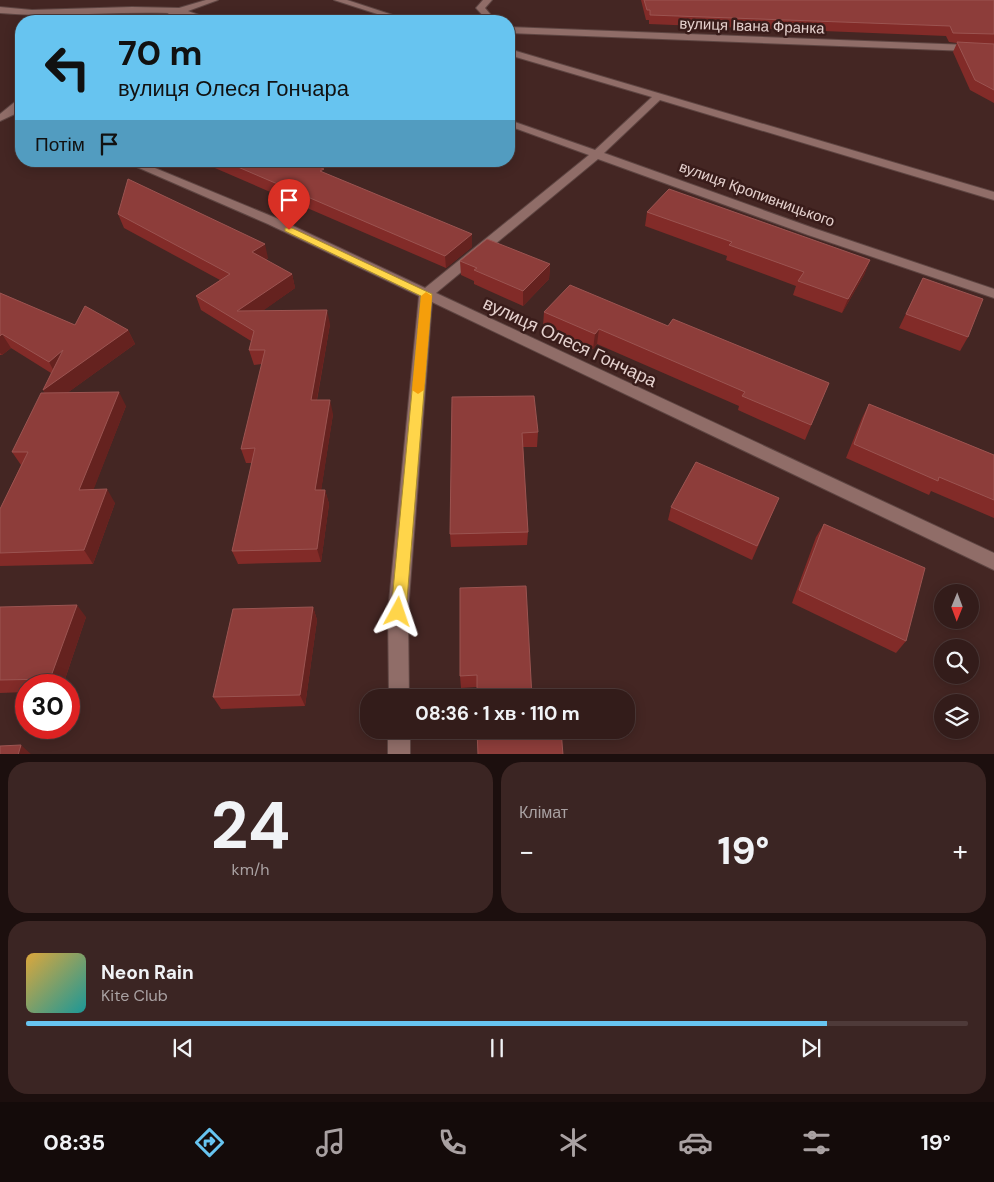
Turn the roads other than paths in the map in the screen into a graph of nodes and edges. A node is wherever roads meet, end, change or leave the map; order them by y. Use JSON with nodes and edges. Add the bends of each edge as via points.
{"nodes":[{"id":1,"x":214,"y":0,"type":"edge"},
{"id":2,"x":338,"y":0,"type":"edge"},
{"id":3,"x":488,"y":0,"type":"edge"},
{"id":4,"x":0,"y":10,"type":"edge"},
{"id":5,"x":180,"y":11,"type":"junction"},
{"id":6,"x":172,"y":15,"type":"edge"},
{"id":7,"x":192,"y":15,"type":"edge"},
{"id":8,"x":387,"y":15,"type":"edge"},
{"id":9,"x":486,"y":15,"type":"edge"},
{"id":10,"x":515,"y":30,"type":"edge"},
{"id":11,"x":994,"y":49,"type":"edge"},
{"id":12,"x":515,"y":54,"type":"edge"},
{"id":13,"x":658,"y":97,"type":"junction"},
{"id":14,"x":15,"y":107,"type":"edge"},
{"id":15,"x":11,"y":112,"type":"junction"},
{"id":16,"x":15,"y":114,"type":"edge"},
{"id":17,"x":0,"y":118,"type":"edge"},
{"id":18,"x":515,"y":125,"type":"edge"},
{"id":19,"x":596,"y":154,"type":"junction"},
{"id":20,"x":142,"y":167,"type":"edge"},
{"id":21,"x":994,"y":196,"type":"edge"},
{"id":22,"x":426,"y":294,"type":"junction"},
{"id":23,"x":994,"y":294,"type":"edge"},
{"id":24,"x":994,"y":562,"type":"edge"},
{"id":25,"x":399,"y":689,"type":"edge"},
{"id":26,"x":399,"y":739,"type":"edge"},
{"id":27,"x":399,"y":754,"type":"edge"}],
"edges":[{"from":1,"to":5,"type":"street"},
{"from":2,"to":8,"type":"street"},
{"from":3,"to":9,"type":"street","via":[[480,8]]},
{"from":4,"to":5,"type":"street","via":[[32,13],[132,9]]},
{"from":5,"to":6,"type":"street"},
{"from":5,"to":7,"type":"street"},
{"from":10,"to":11,"type":"street","name":"вулиця Івана Франка"},
{"from":12,"to":13,"type":"street"},
{"from":13,"to":19,"type":"street"},
{"from":13,"to":21,"type":"street"},
{"from":14,"to":15,"type":"street"},
{"from":15,"to":16,"type":"street"},
{"from":15,"to":17,"type":"street"},
{"from":18,"to":19,"type":"street","name":"вулиця Кропивницького"},
{"from":19,"to":22,"type":"street"},
{"from":19,"to":23,"type":"street","name":"вулиця Кропивницького"},
{"from":20,"to":22,"type":"street","name":"вулиця Олеся Гончара","via":[[272,221]]},
{"from":22,"to":24,"type":"street","name":"вулиця Олеся Гончара"},
{"from":22,"to":25,"type":"street","via":[[398,612]]},
{"from":26,"to":27,"type":"street"}]}
